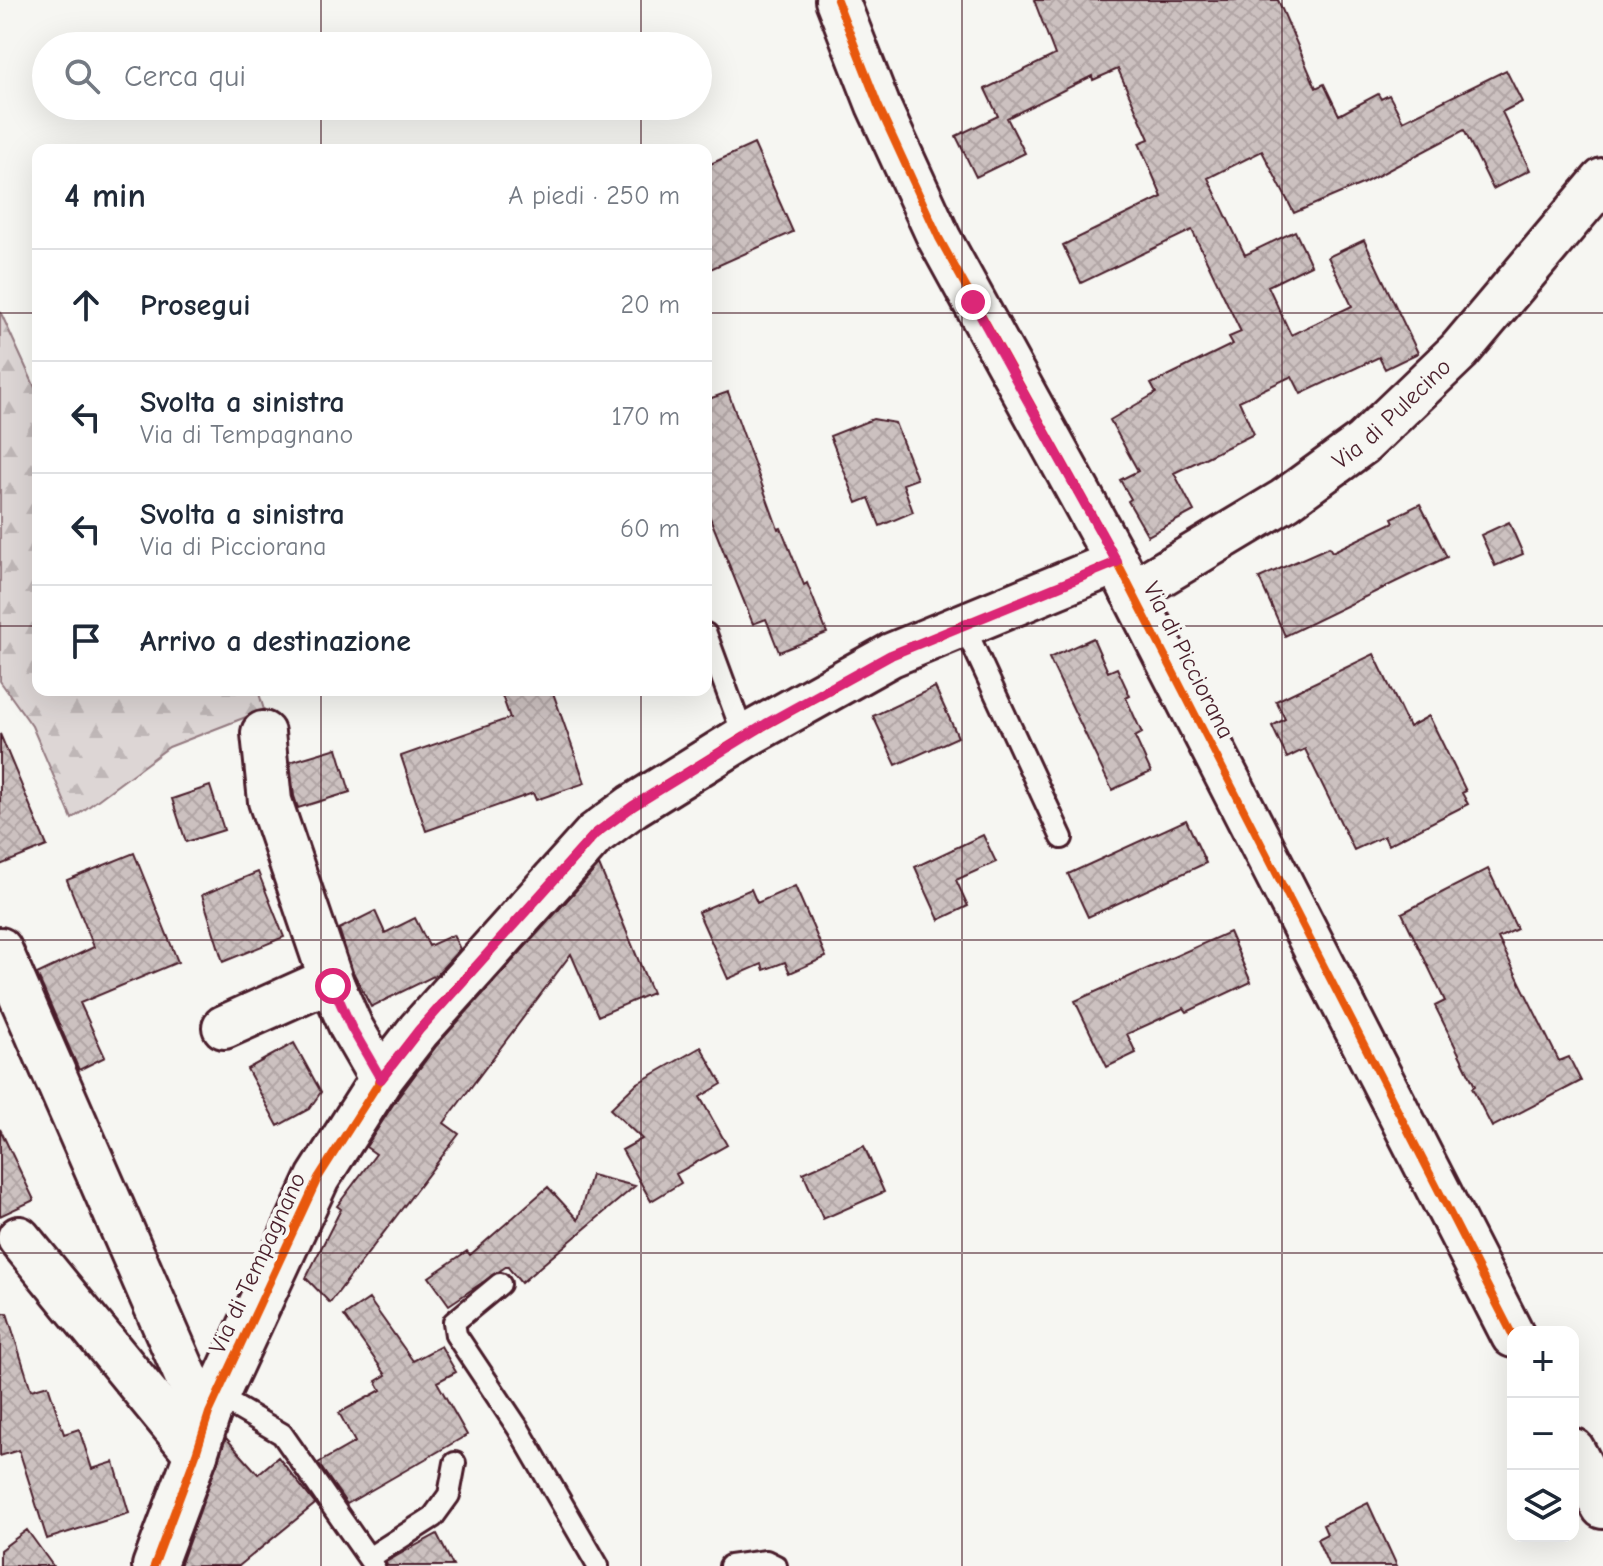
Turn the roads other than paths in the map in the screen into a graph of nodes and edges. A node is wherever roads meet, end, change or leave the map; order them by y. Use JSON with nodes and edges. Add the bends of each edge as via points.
{"nodes":[{"id":1,"x":837,"y":0,"type":"edge"},
{"id":2,"x":1603,"y":180,"type":"edge"},
{"id":3,"x":1125,"y":577,"type":"junction"},
{"id":4,"x":963,"y":624,"type":"junction"},
{"id":5,"x":712,"y":650,"type":"edge"},
{"id":6,"x":263,"y":733,"type":"dead end"},
{"id":7,"x":744,"y":737,"type":"junction"},
{"id":8,"x":1062,"y":838,"type":"dead end"},
{"id":9,"x":0,"y":949,"type":"edge"},
{"id":10,"x":333,"y":986,"type":"junction"},
{"id":11,"x":224,"y":1027,"type":"dead end"},
{"id":12,"x":381,"y":1079,"type":"junction"},
{"id":13,"x":19,"y":1238,"type":"dead end"},
{"id":14,"x":500,"y":1284,"type":"dead end"},
{"id":15,"x":1508,"y":1326,"type":"edge"},
{"id":16,"x":213,"y":1404,"type":"junction"},
{"id":17,"x":196,"y":1454,"type":"junction"},
{"id":18,"x":1579,"y":1461,"type":"edge"},
{"id":19,"x":455,"y":1463,"type":"dead end"},
{"id":20,"x":1603,"y":1507,"type":"edge"},
{"id":21,"x":372,"y":1562,"type":"edge"},
{"id":22,"x":154,"y":1566,"type":"edge"},
{"id":23,"x":598,"y":1566,"type":"edge"},
{"id":24,"x":730,"y":1566,"type":"edge"},
{"id":25,"x":776,"y":1566,"type":"edge"}],
"edges":[{"from":1,"to":3,"type":"street","name":"Via di Picciorana","via":[[939,238]]},
{"from":2,"to":3,"type":"street","name":"Via di Pulecino","via":[[1459,351],[1363,443],[1285,500]]},
{"from":3,"to":4,"type":"street","name":"Via di Tempagnano"},
{"from":3,"to":15,"type":"street","name":"Via di Picciorana"},
{"from":4,"to":7,"type":"street","name":"Via di Tempagnano","via":[[891,655]]},
{"from":4,"to":8,"type":"lane"},
{"from":5,"to":7,"type":"lane"},
{"from":6,"to":10,"type":"street","via":[[270,801]]},
{"from":7,"to":12,"type":"street","name":"Via di Tempagnano","via":[[595,834]]},
{"from":9,"to":16,"type":"street","via":[[186,1376]]},
{"from":10,"to":11,"type":"street","via":[[311,988]]},
{"from":10,"to":12,"type":"street"},
{"from":12,"to":16,"type":"street","name":"Via di Tempagnano","via":[[318,1178]]},
{"from":13,"to":17,"type":"street"},
{"from":14,"to":23,"type":"lane","via":[[454,1322],[456,1335],[518,1428]]},
{"from":16,"to":17,"type":"street","name":"Via di Tempagnano"},
{"from":16,"to":21,"type":"lane","via":[[282,1434]]},
{"from":17,"to":22,"type":"street","name":"Via di Tempagnano"},
{"from":18,"to":20,"type":"street"},
{"from":19,"to":21,"type":"lane","via":[[449,1495],[433,1517]]},
{"from":24,"to":25,"type":"lane","via":[[766,1561]]}]}
